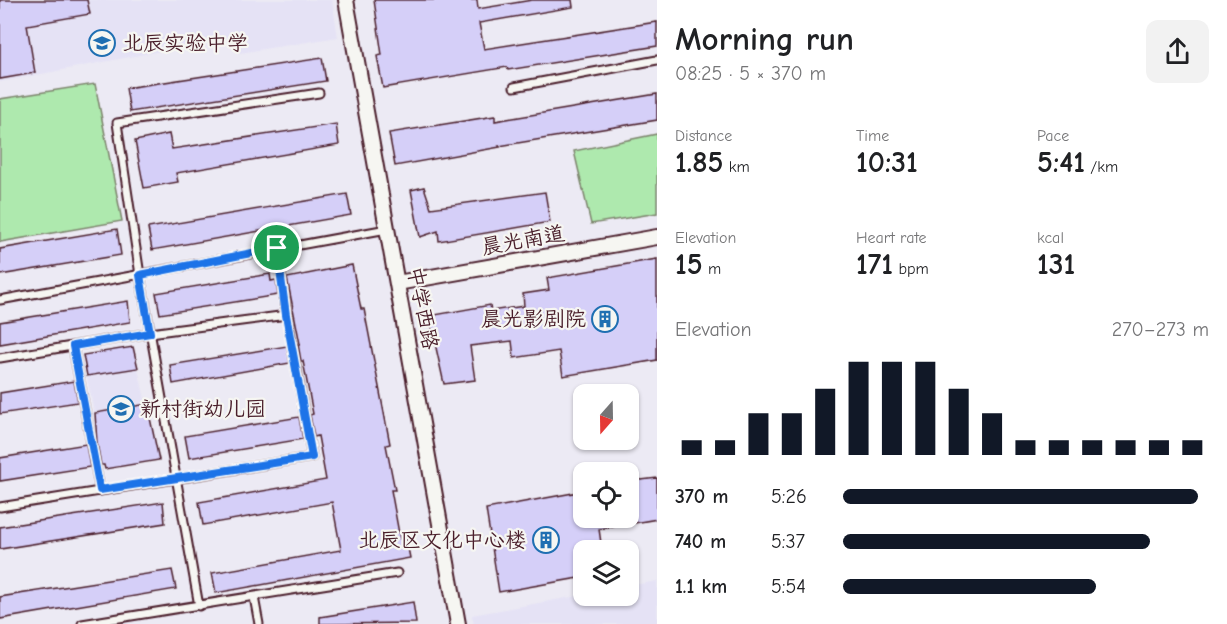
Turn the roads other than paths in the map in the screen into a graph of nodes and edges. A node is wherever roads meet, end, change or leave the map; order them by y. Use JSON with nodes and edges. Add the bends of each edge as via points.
{"nodes":[{"id":1,"x":346,"y":0,"type":"edge"},
{"id":2,"x":657,"y":60,"type":"edge"},
{"id":3,"x":514,"y":87,"type":"dead end"},
{"id":4,"x":319,"y":93,"type":"dead end"},
{"id":5,"x":387,"y":229,"type":"junction"},
{"id":6,"x":657,"y":237,"type":"edge"},
{"id":7,"x":277,"y":248,"type":"junction"},
{"id":8,"x":140,"y":275,"type":"junction"},
{"id":9,"x":397,"y":283,"type":"junction"},
{"id":10,"x":0,"y":300,"type":"edge"},
{"id":11,"x":286,"y":315,"type":"junction"},
{"id":12,"x":150,"y":333,"type":"junction"},
{"id":13,"x":73,"y":346,"type":"junction"},
{"id":14,"x":0,"y":358,"type":"edge"},
{"id":15,"x":176,"y":478,"type":"junction"},
{"id":16,"x":100,"y":490,"type":"junction"},
{"id":17,"x":0,"y":507,"type":"edge"},
{"id":18,"x":397,"y":573,"type":"dead end"},
{"id":19,"x":254,"y":597,"type":"junction"},
{"id":20,"x":199,"y":606,"type":"junction"},
{"id":21,"x":140,"y":615,"type":"junction"},
{"id":22,"x":82,"y":624,"type":"edge"},
{"id":23,"x":142,"y":624,"type":"edge"},
{"id":24,"x":259,"y":624,"type":"edge"},
{"id":25,"x":458,"y":624,"type":"edge"}],
"edges":[{"from":1,"to":5,"type":"street","name":"中学西路"},
{"from":2,"to":3,"type":"lane"},
{"from":4,"to":8,"type":"lane","via":[[117,123]]},
{"from":5,"to":7,"type":"lane"},
{"from":5,"to":9,"type":"street","name":"中学西路"},
{"from":6,"to":9,"type":"street","name":"晨光南道"},
{"from":7,"to":8,"type":"lane"},
{"from":7,"to":11,"type":"lane"},
{"from":8,"to":10,"type":"lane"},
{"from":8,"to":12,"type":"lane"},
{"from":9,"to":25,"type":"street","name":"中学西路"},
{"from":11,"to":12,"type":"lane"},
{"from":11,"to":15,"type":"lane","via":[[312,457]]},
{"from":12,"to":13,"type":"lane"},
{"from":12,"to":15,"type":"lane"},
{"from":13,"to":14,"type":"lane"},
{"from":13,"to":16,"type":"lane"},
{"from":15,"to":16,"type":"lane"},
{"from":15,"to":20,"type":"lane"},
{"from":16,"to":17,"type":"lane"},
{"from":18,"to":19,"type":"lane"},
{"from":19,"to":20,"type":"lane"},
{"from":19,"to":24,"type":"lane"},
{"from":20,"to":21,"type":"lane"},
{"from":21,"to":22,"type":"lane"},
{"from":21,"to":23,"type":"lane"}]}
